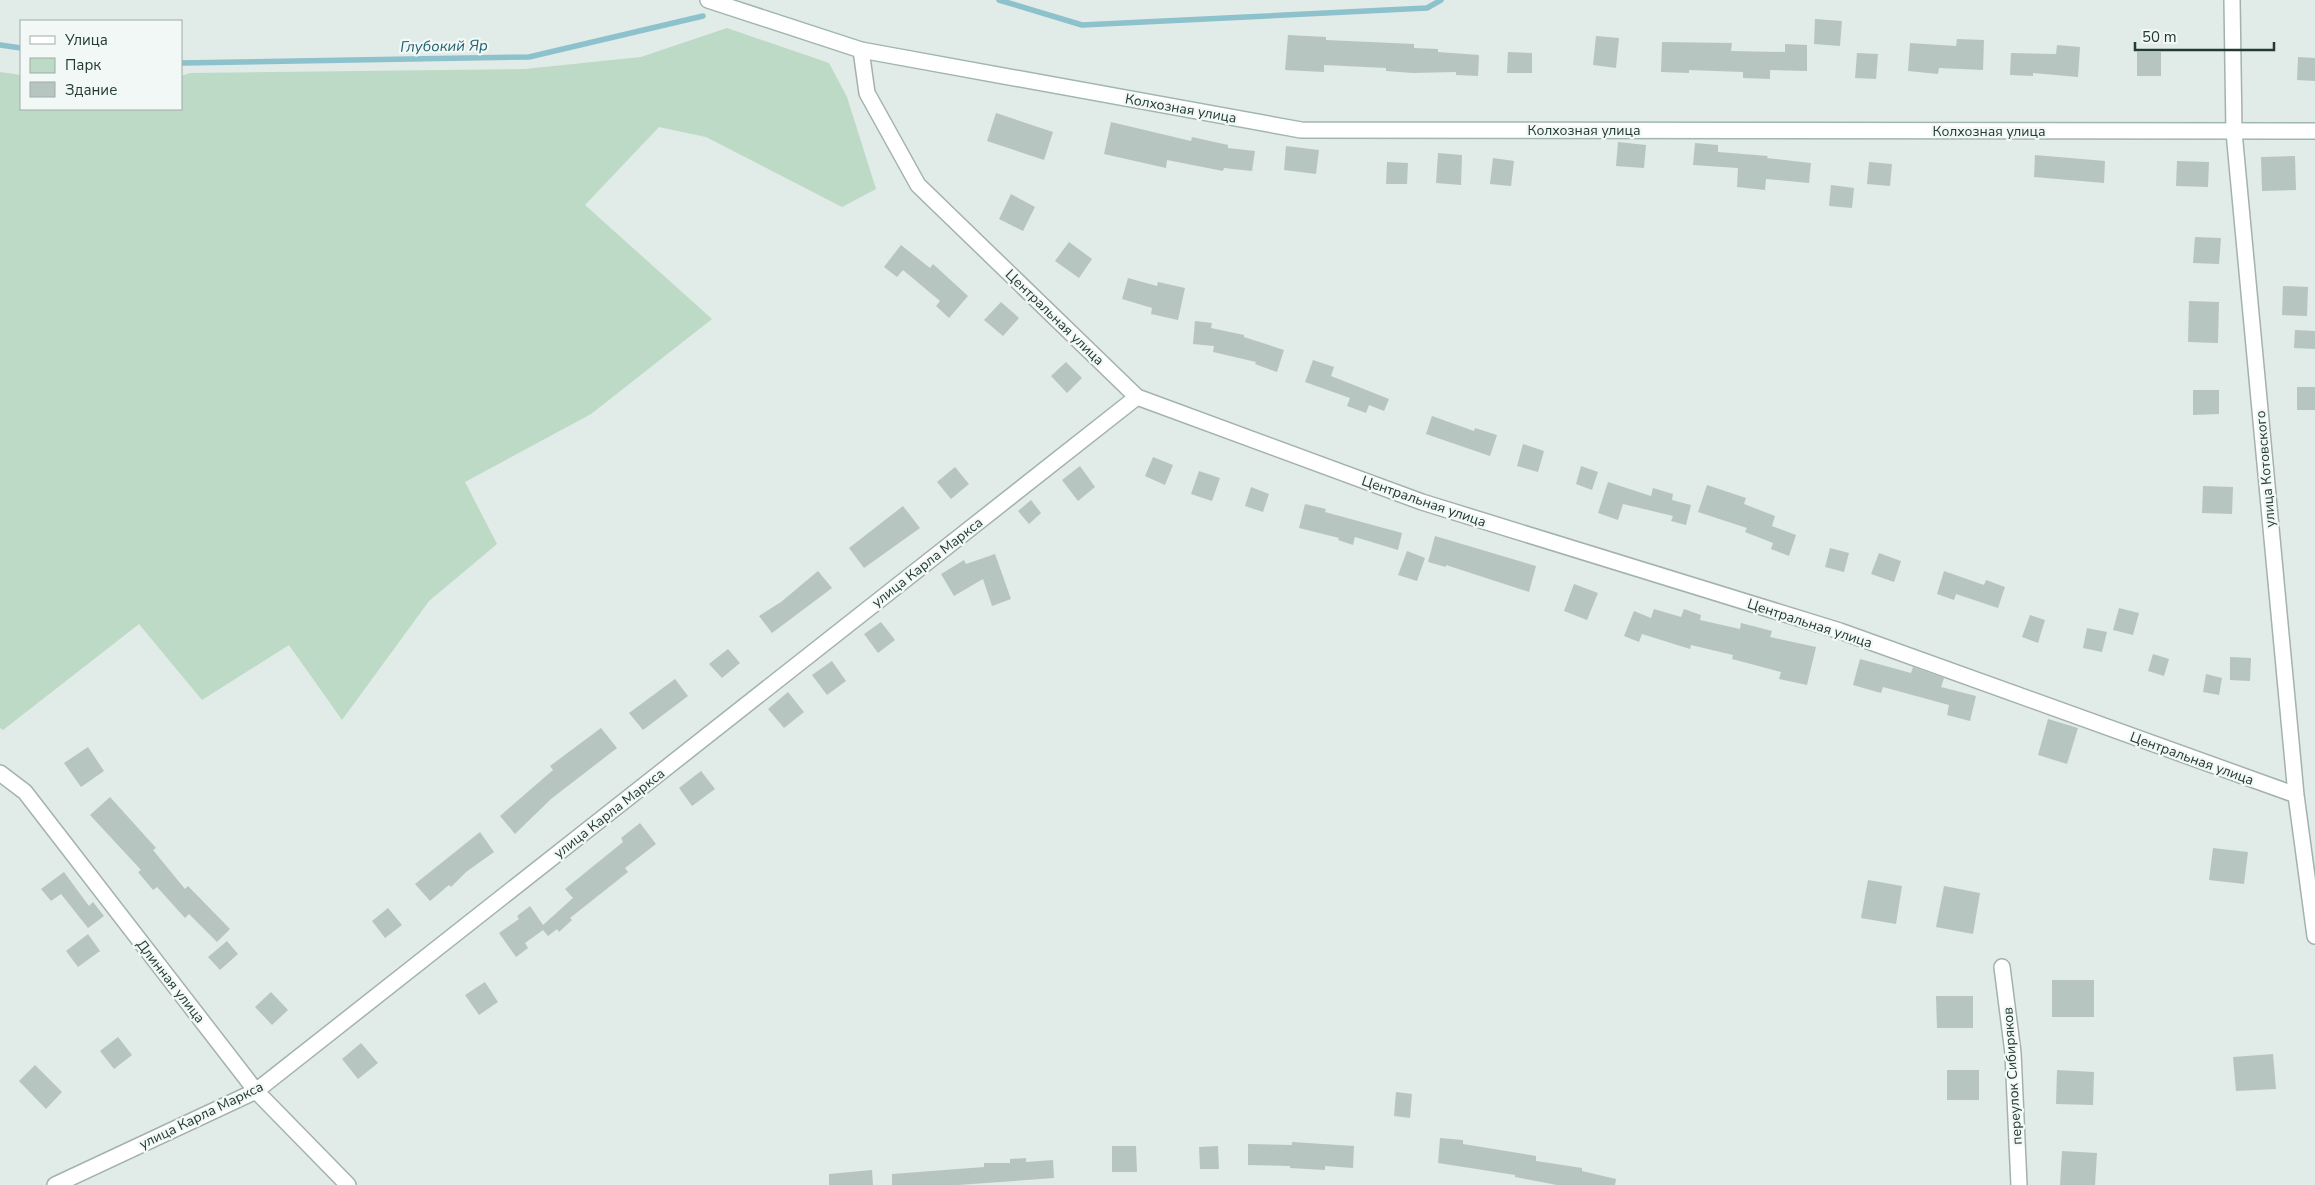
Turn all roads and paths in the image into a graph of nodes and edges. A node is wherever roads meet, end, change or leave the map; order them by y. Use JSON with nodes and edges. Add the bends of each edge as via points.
{"nodes":[{"id":1,"x":708,"y":0,"type":"edge"},
{"id":2,"x":2232,"y":0,"type":"edge"},
{"id":3,"x":861,"y":50,"type":"junction"},
{"id":4,"x":2315,"y":131,"type":"edge"},
{"id":5,"x":2234,"y":132,"type":"junction"},
{"id":6,"x":1137,"y":397,"type":"junction"},
{"id":7,"x":0,"y":773,"type":"edge"},
{"id":8,"x":2296,"y":795,"type":"junction"},
{"id":9,"x":2315,"y":930,"type":"edge"},
{"id":10,"x":2002,"y":967,"type":"dead end"},
{"id":11,"x":256,"y":1091,"type":"junction"},
{"id":12,"x":55,"y":1185,"type":"edge"},
{"id":13,"x":348,"y":1185,"type":"edge"},
{"id":14,"x":2019,"y":1185,"type":"edge"}],
"edges":[{"from":1,"to":3,"type":"street"},
{"from":2,"to":5,"type":"street","name":"улица Котовского"},
{"from":3,"to":5,"type":"street","name":"Колхозная улица","via":[[1301,130]]},
{"from":3,"to":6,"type":"street","name":"Центральная улица","via":[[867,93],[918,185]]},
{"from":4,"to":5,"type":"street","name":"Колхозная улица"},
{"from":5,"to":8,"type":"street","name":"улица Котовского"},
{"from":6,"to":8,"type":"street","name":"Центральная улица","via":[[1422,502],[1840,631]]},
{"from":6,"to":11,"type":"street","name":"улица Карла Маркса"},
{"from":7,"to":11,"type":"street","name":"Длинная улица","via":[[24,792]]},
{"from":8,"to":9,"type":"street","name":"улица Котовского"},
{"from":10,"to":14,"type":"street","name":"переулок Сибиряков","via":[[2013,1053]]},
{"from":11,"to":12,"type":"street","name":"улица Карла Маркса"},
{"from":11,"to":13,"type":"street","name":"Длинная улица"}]}
